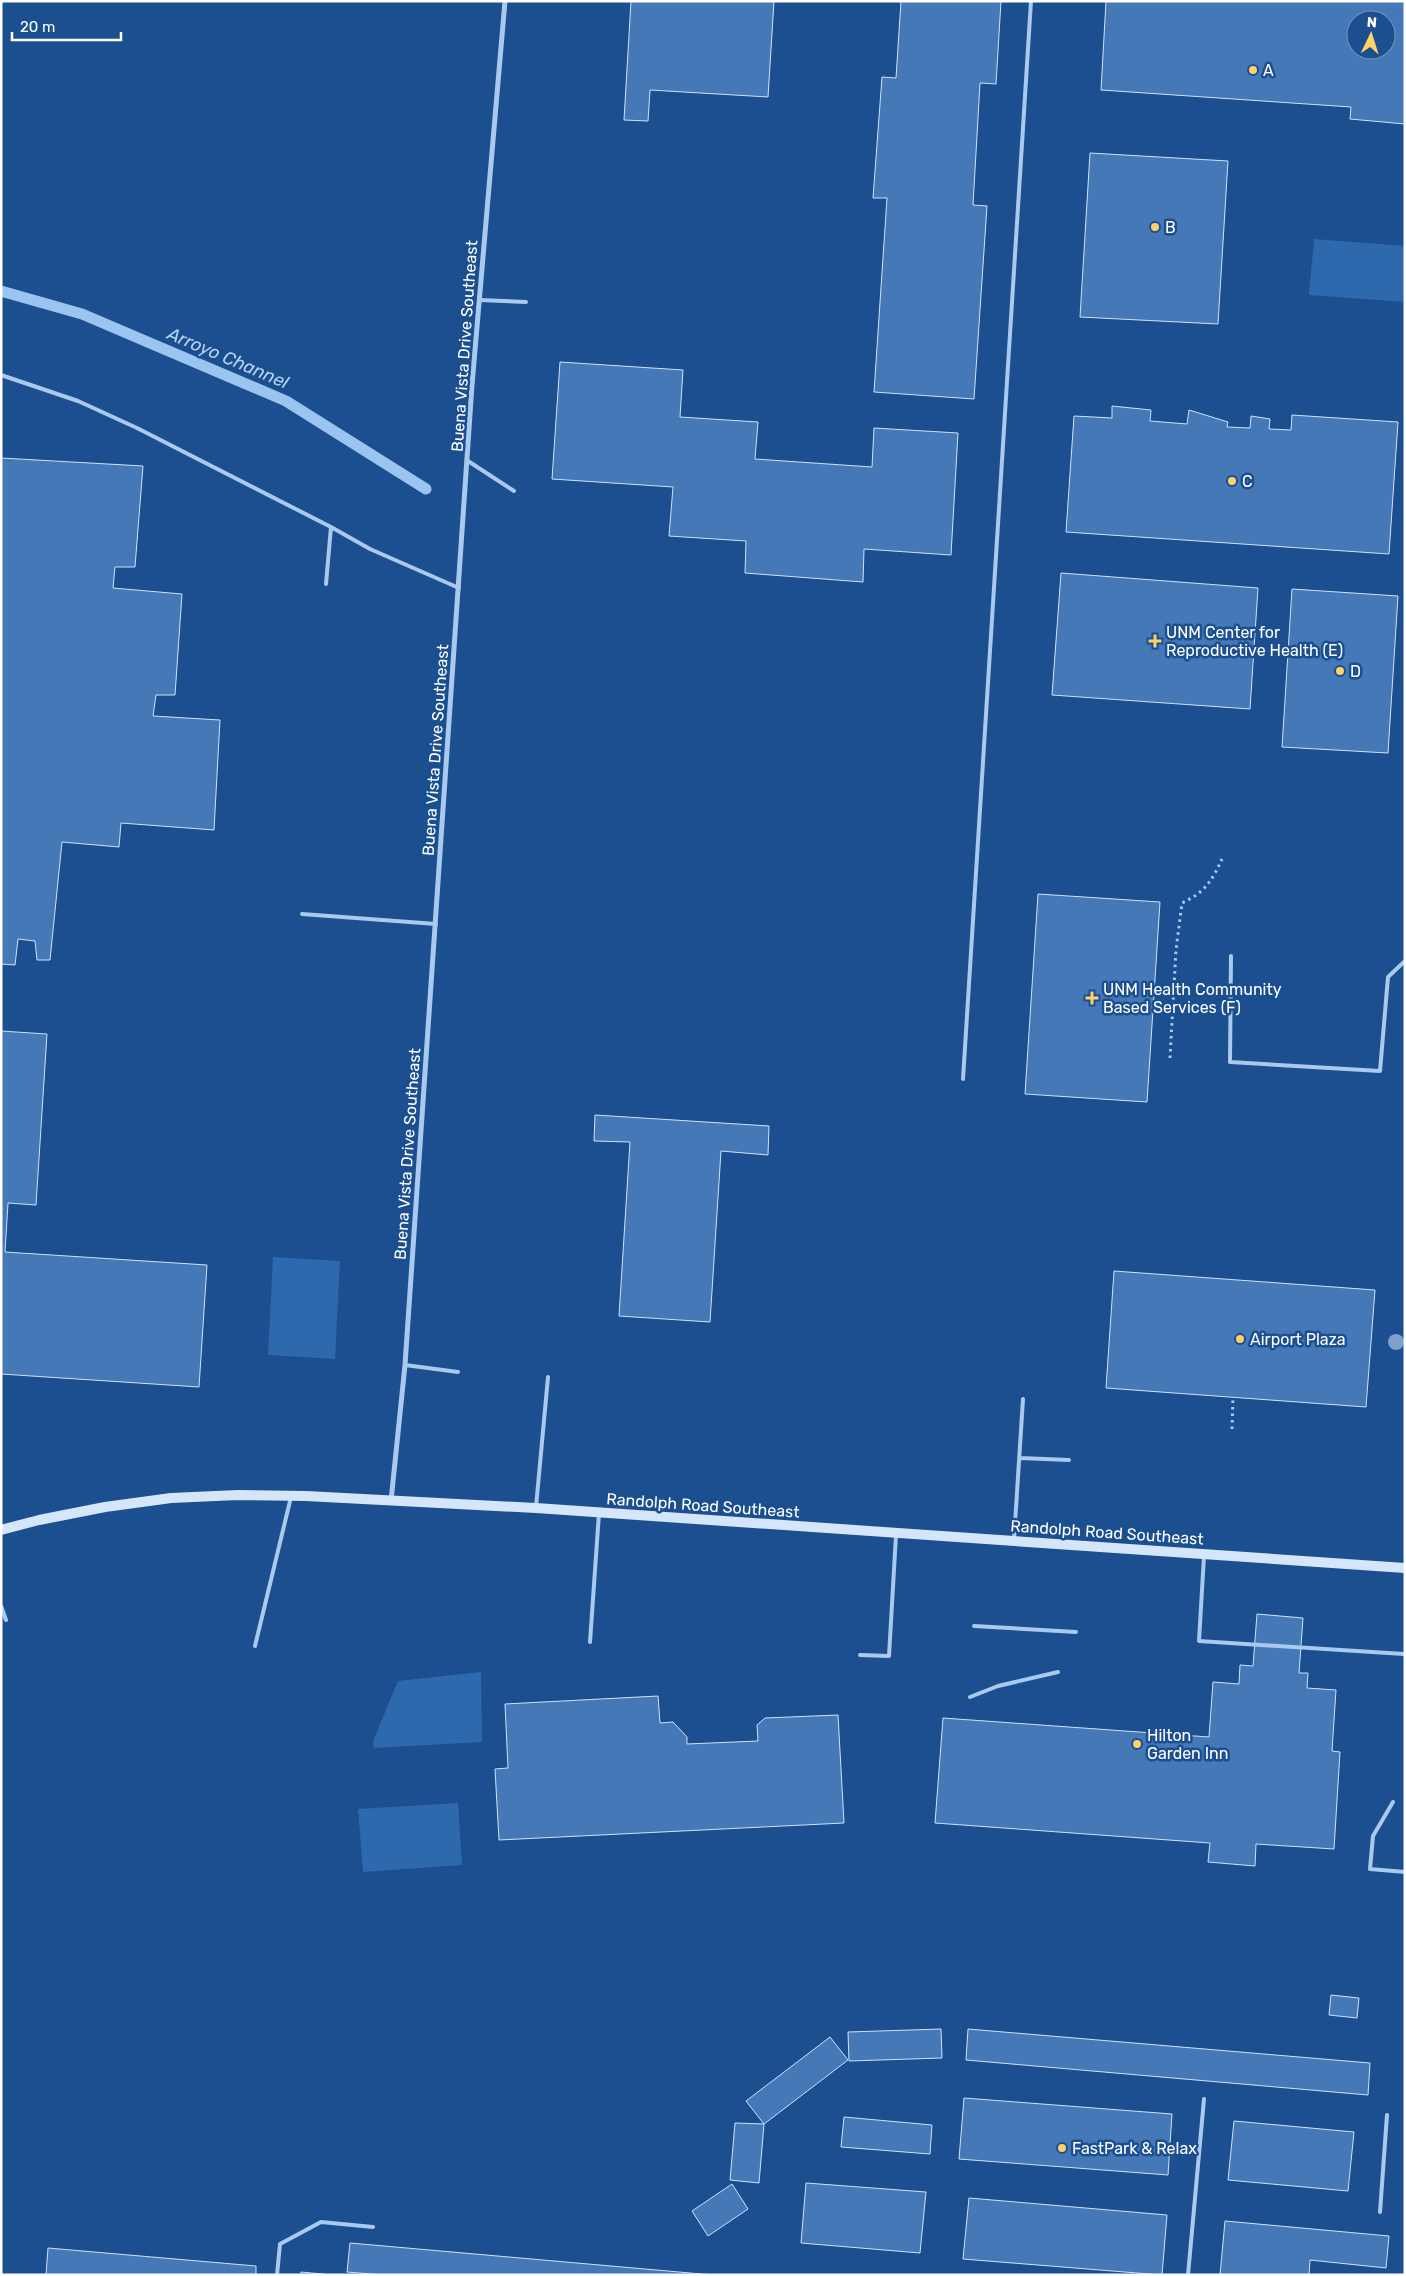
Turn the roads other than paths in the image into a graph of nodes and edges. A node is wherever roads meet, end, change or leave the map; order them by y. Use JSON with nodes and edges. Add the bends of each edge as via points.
{"nodes":[{"id":1,"x":505,"y":1,"type":"edge"},
{"id":2,"x":1030,"y":1,"type":"edge"},
{"id":3,"x":480,"y":300,"type":"junction"},
{"id":4,"x":526,"y":302,"type":"dead end"},
{"id":5,"x":1,"y":374,"type":"edge"},
{"id":6,"x":468,"y":461,"type":"junction"},
{"id":7,"x":514,"y":491,"type":"dead end"},
{"id":8,"x":331,"y":526,"type":"junction"},
{"id":9,"x":326,"y":584,"type":"dead end"},
{"id":10,"x":459,"y":588,"type":"junction"},
{"id":11,"x":302,"y":914,"type":"dead end"},
{"id":12,"x":436,"y":924,"type":"junction"},
{"id":13,"x":1231,"y":956,"type":"dead end"},
{"id":14,"x":1405,"y":961,"type":"edge"},
{"id":15,"x":963,"y":1079,"type":"dead end"},
{"id":16,"x":405,"y":1365,"type":"junction"},
{"id":17,"x":458,"y":1372,"type":"dead end"},
{"id":18,"x":548,"y":1377,"type":"dead end"},
{"id":19,"x":1023,"y":1399,"type":"dead end"},
{"id":20,"x":1020,"y":1458,"type":"junction"},
{"id":21,"x":1069,"y":1460,"type":"dead end"},
{"id":22,"x":292,"y":1495,"type":"junction"},
{"id":23,"x":391,"y":1501,"type":"junction"},
{"id":24,"x":536,"y":1508,"type":"junction"},
{"id":25,"x":599,"y":1513,"type":"junction"},
{"id":26,"x":1,"y":1530,"type":"edge"},
{"id":27,"x":896,"y":1533,"type":"junction"},
{"id":28,"x":1014,"y":1540,"type":"junction"},
{"id":29,"x":1204,"y":1554,"type":"junction"},
{"id":30,"x":1405,"y":1568,"type":"edge"},
{"id":31,"x":1,"y":1606,"type":"edge"},
{"id":32,"x":6,"y":1620,"type":"dead end"},
{"id":33,"x":974,"y":1626,"type":"dead end"},
{"id":34,"x":1076,"y":1632,"type":"dead end"},
{"id":35,"x":590,"y":1642,"type":"dead end"},
{"id":36,"x":255,"y":1646,"type":"dead end"},
{"id":37,"x":1404,"y":1654,"type":"edge"},
{"id":38,"x":860,"y":1655,"type":"dead end"},
{"id":39,"x":1058,"y":1672,"type":"dead end"},
{"id":40,"x":970,"y":1697,"type":"dead end"},
{"id":41,"x":1393,"y":1802,"type":"dead end"},
{"id":42,"x":1405,"y":1872,"type":"edge"},
{"id":43,"x":1204,"y":2099,"type":"dead end"},
{"id":44,"x":1387,"y":2115,"type":"dead end"},
{"id":45,"x":1380,"y":2212,"type":"dead end"},
{"id":46,"x":374,"y":2227,"type":"dead end"},
{"id":47,"x":277,"y":2275,"type":"edge"},
{"id":48,"x":1188,"y":2275,"type":"edge"}],
"edges":[{"from":1,"to":3,"type":"street","name":"Buena Vista Drive Southeast"},
{"from":2,"to":15,"type":"lane"},
{"from":3,"to":4,"type":"lane"},
{"from":3,"to":6,"type":"street","name":"Buena Vista Drive Southeast"},
{"from":5,"to":8,"type":"lane","via":[[78,401],[137,428]]},
{"from":6,"to":7,"type":"lane"},
{"from":6,"to":10,"type":"street","name":"Buena Vista Drive Southeast"},
{"from":8,"to":9,"type":"lane"},
{"from":8,"to":10,"type":"lane","via":[[370,549]]},
{"from":10,"to":12,"type":"street","name":"Buena Vista Drive Southeast"},
{"from":11,"to":12,"type":"lane"},
{"from":12,"to":16,"type":"street","name":"Buena Vista Drive Southeast"},
{"from":13,"to":14,"type":"lane","via":[[1230,1062],[1380,1071],[1388,977]]},
{"from":16,"to":17,"type":"lane"},
{"from":16,"to":23,"type":"street","name":"Buena Vista Drive Southeast"},
{"from":18,"to":24,"type":"lane"},
{"from":19,"to":20,"type":"lane"},
{"from":20,"to":21,"type":"lane"},
{"from":20,"to":28,"type":"lane"},
{"from":22,"to":23,"type":"main road","name":"Randolph Road Southeast"},
{"from":22,"to":26,"type":"main road","name":"Randolph Road Southeast","via":[[171,1498],[105,1506]]},
{"from":22,"to":36,"type":"lane"},
{"from":23,"to":24,"type":"main road","name":"Randolph Road Southeast"},
{"from":24,"to":25,"type":"main road","name":"Randolph Road Southeast"},
{"from":25,"to":27,"type":"main road","name":"Randolph Road Southeast"},
{"from":25,"to":35,"type":"lane"},
{"from":27,"to":28,"type":"main road","name":"Randolph Road Southeast"},
{"from":27,"to":38,"type":"lane","via":[[889,1656]]},
{"from":28,"to":29,"type":"main road","name":"Randolph Road Southeast"},
{"from":29,"to":30,"type":"main road","name":"Randolph Road Southeast"},
{"from":29,"to":37,"type":"lane","via":[[1199,1641]]},
{"from":31,"to":32,"type":"lane"},
{"from":33,"to":34,"type":"lane"},
{"from":39,"to":40,"type":"lane","via":[[998,1686]]},
{"from":41,"to":42,"type":"lane","via":[[1373,1836],[1370,1869]]},
{"from":43,"to":48,"type":"lane"},
{"from":44,"to":45,"type":"lane"},
{"from":46,"to":47,"type":"lane","via":[[321,2222],[280,2244]]}]}
